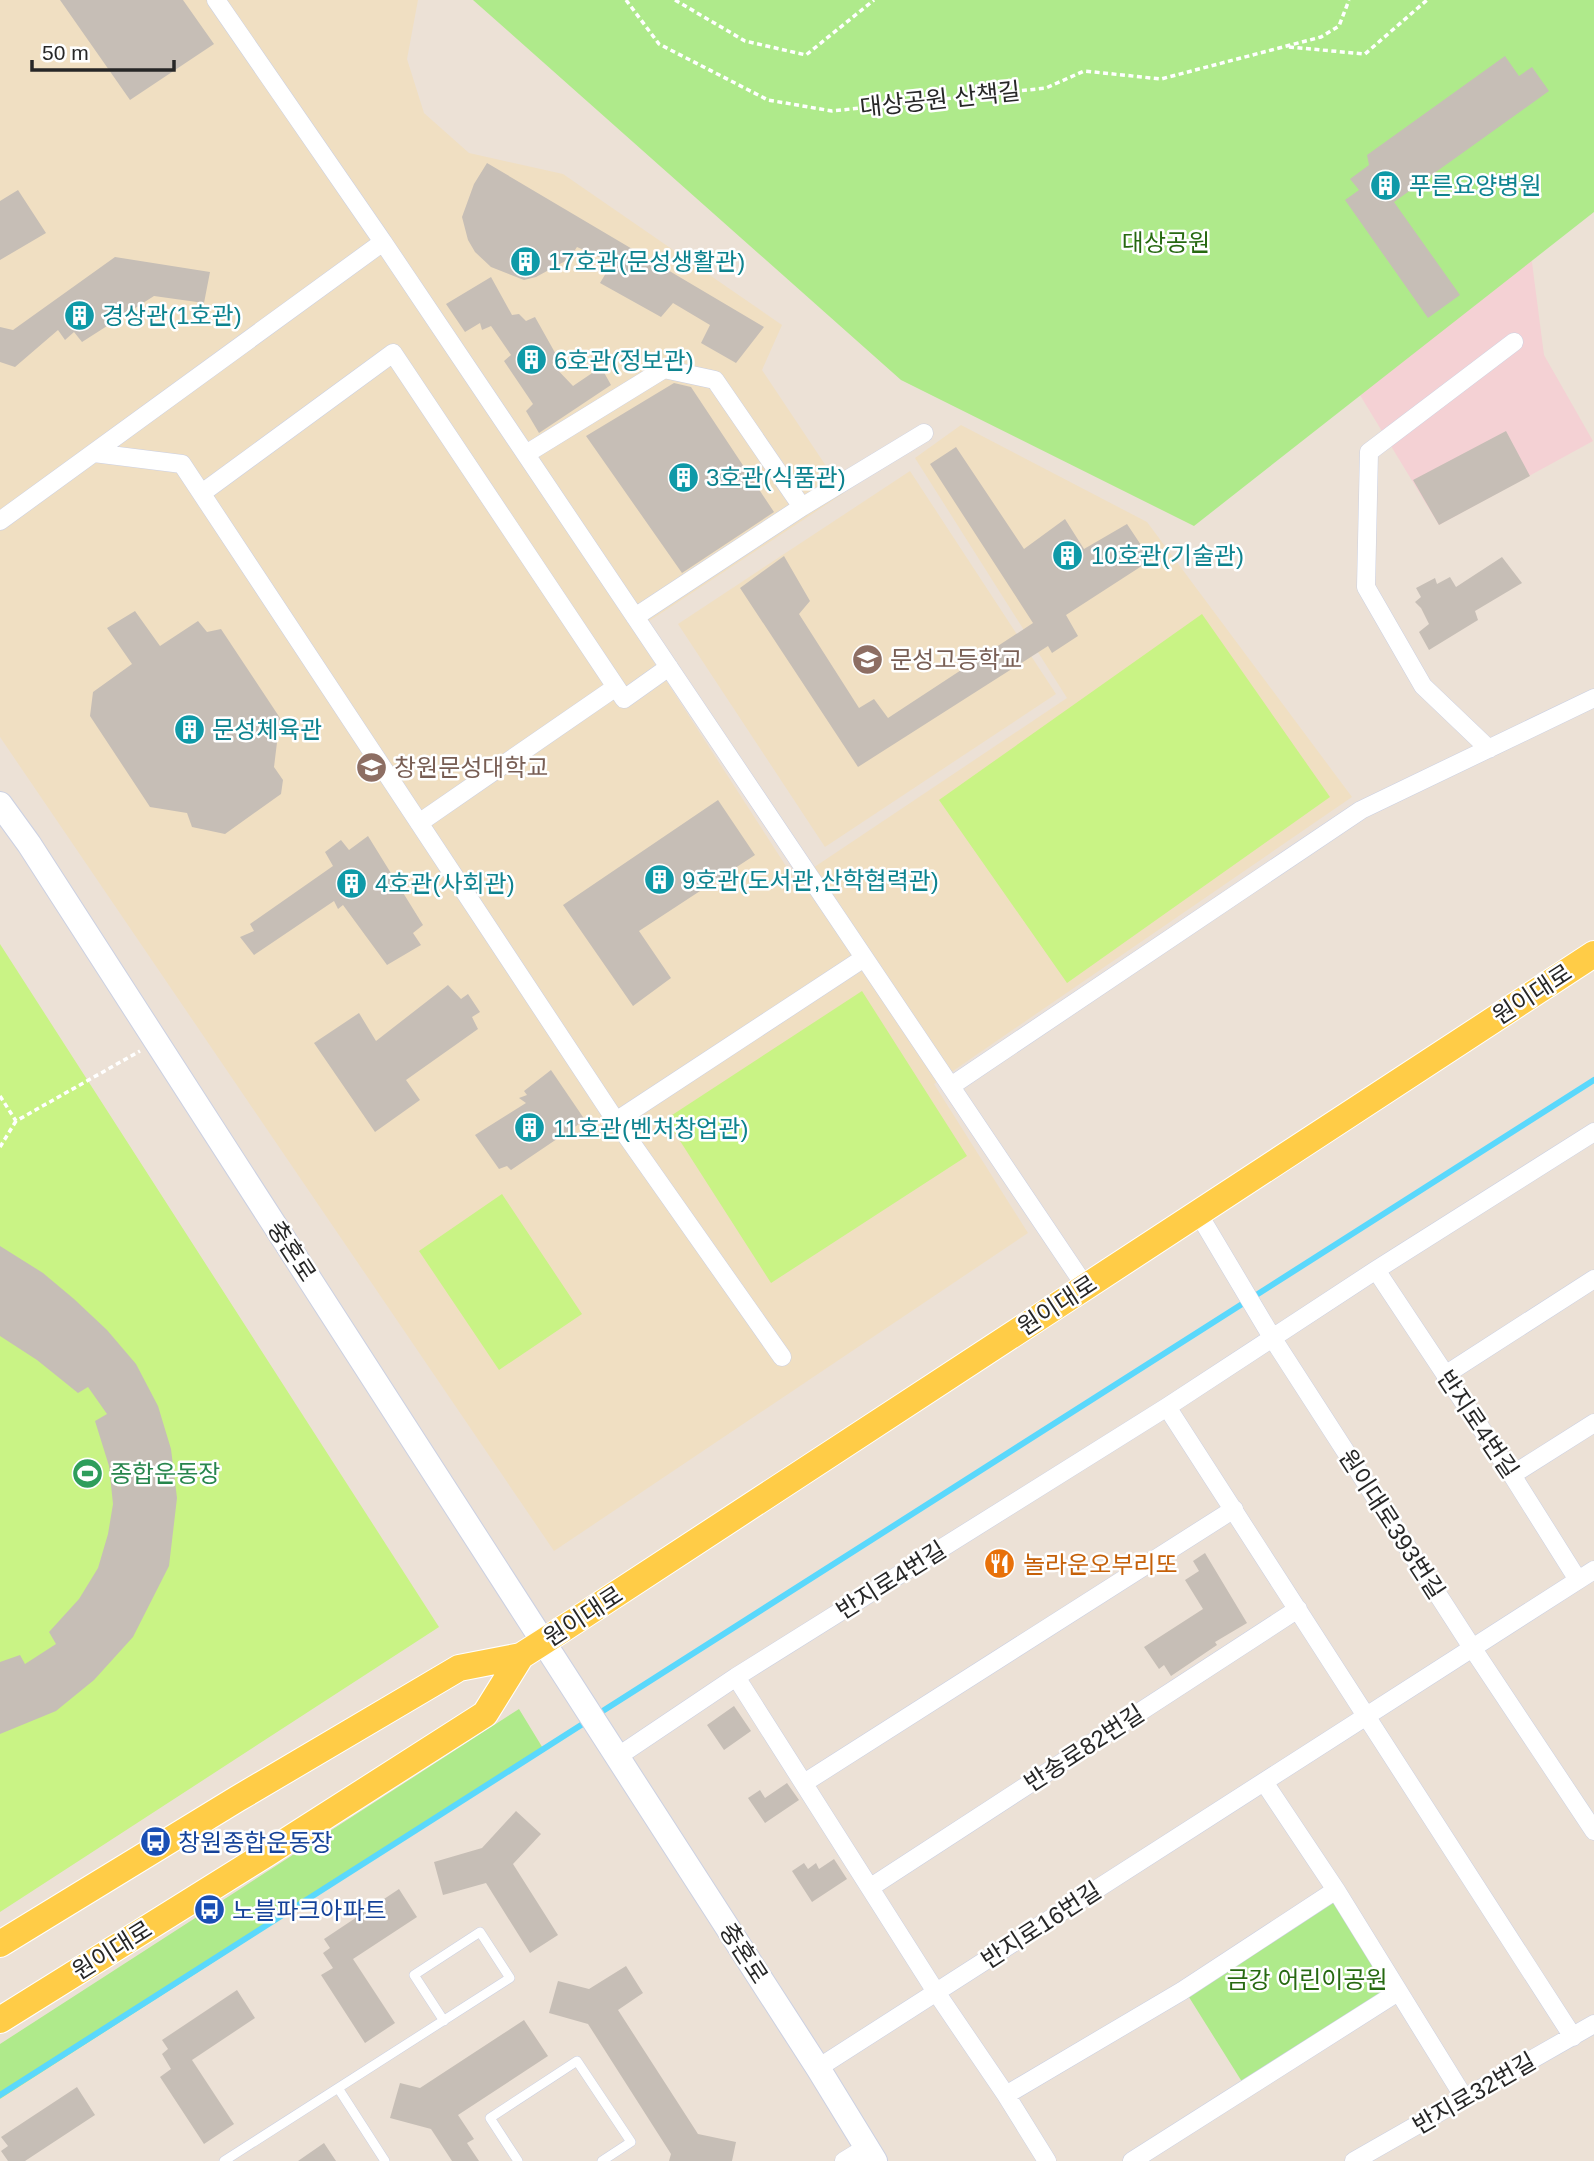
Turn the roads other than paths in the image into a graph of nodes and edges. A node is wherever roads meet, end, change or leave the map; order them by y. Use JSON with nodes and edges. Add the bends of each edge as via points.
{"nodes":[{"id":1,"x":216,"y":0,"type":"edge"},
{"id":2,"x":383,"y":242,"type":"junction"},
{"id":3,"x":1514,"y":342,"type":"dead end"},
{"id":4,"x":924,"y":433,"type":"dead end"},
{"id":5,"x":94,"y":453,"type":"junction"},
{"id":6,"x":526,"y":454,"type":"junction"},
{"id":7,"x":202,"y":493,"type":"junction"},
{"id":8,"x":802,"y":507,"type":"junction"},
{"id":9,"x":0,"y":521,"type":"edge"},
{"id":10,"x":635,"y":617,"type":"junction"},
{"id":11,"x":669,"y":667,"type":"junction"},
{"id":12,"x":616,"y":687,"type":"junction"},
{"id":13,"x":1594,"y":698,"type":"edge"},
{"id":14,"x":1489,"y":748,"type":"junction"},
{"id":15,"x":0,"y":804,"type":"edge"},
{"id":16,"x":419,"y":823,"type":"junction"},
{"id":17,"x":1594,"y":954,"type":"edge"},
{"id":18,"x":864,"y":958,"type":"junction"},
{"id":19,"x":951,"y":1086,"type":"junction"},
{"id":20,"x":616,"y":1121,"type":"junction"},
{"id":21,"x":1594,"y":1132,"type":"edge"},
{"id":22,"x":1198,"y":1213,"type":"junction"},
{"id":23,"x":1376,"y":1270,"type":"junction"},
{"id":24,"x":1594,"y":1279,"type":"edge"},
{"id":25,"x":1085,"y":1286,"type":"junction"},
{"id":26,"x":1273,"y":1339,"type":"junction"},
{"id":27,"x":782,"y":1357,"type":"dead end"},
{"id":28,"x":1445,"y":1375,"type":"junction"},
{"id":29,"x":1167,"y":1407,"type":"junction"},
{"id":30,"x":1594,"y":1423,"type":"edge"},
{"id":31,"x":1512,"y":1475,"type":"junction"},
{"id":32,"x":1234,"y":1509,"type":"junction"},
{"id":33,"x":1594,"y":1570,"type":"edge"},
{"id":34,"x":1578,"y":1580,"type":"junction"},
{"id":35,"x":1298,"y":1609,"type":"junction"},
{"id":36,"x":543,"y":1642,"type":"junction"},
{"id":37,"x":1473,"y":1649,"type":"junction"},
{"id":38,"x":521,"y":1656,"type":"junction"},
{"id":39,"x":736,"y":1677,"type":"junction"},
{"id":40,"x":1367,"y":1716,"type":"junction"},
{"id":41,"x":613,"y":1752,"type":"junction"},
{"id":42,"x":1264,"y":1782,"type":"junction"},
{"id":43,"x":804,"y":1783,"type":"junction"},
{"id":44,"x":1589,"y":1812,"type":"edge"},
{"id":45,"x":1594,"y":1831,"type":"edge"},
{"id":46,"x":871,"y":1887,"type":"junction"},
{"id":47,"x":1335,"y":1890,"type":"junction"},
{"id":48,"x":0,"y":1944,"type":"edge"},
{"id":49,"x":936,"y":1992,"type":"junction"},
{"id":50,"x":1398,"y":1993,"type":"junction"},
{"id":51,"x":0,"y":2020,"type":"edge"},
{"id":52,"x":444,"y":2021,"type":"junction"},
{"id":53,"x":1594,"y":2024,"type":"edge"},
{"id":54,"x":1573,"y":2037,"type":"junction"},
{"id":55,"x":818,"y":2068,"type":"junction"},
{"id":56,"x":338,"y":2088,"type":"junction"},
{"id":57,"x":1006,"y":2095,"type":"junction"},
{"id":58,"x":1465,"y":2099,"type":"junction"},
{"id":59,"x":871,"y":2154,"type":"edge"},
{"id":60,"x":224,"y":2161,"type":"edge"},
{"id":61,"x":385,"y":2161,"type":"edge"},
{"id":62,"x":519,"y":2161,"type":"edge"},
{"id":63,"x":602,"y":2161,"type":"edge"},
{"id":64,"x":844,"y":2161,"type":"edge"},
{"id":65,"x":1047,"y":2161,"type":"edge"},
{"id":66,"x":1132,"y":2161,"type":"edge"},
{"id":67,"x":1354,"y":2161,"type":"edge"}],
"edges":[{"from":1,"to":2,"type":"street"},
{"from":2,"to":5,"type":"street"},
{"from":2,"to":6,"type":"street"},
{"from":3,"to":14,"type":"street","via":[[1369,452],[1366,587],[1423,686]]},
{"from":4,"to":8,"type":"street"},
{"from":5,"to":7,"type":"street","via":[[183,464]]},
{"from":5,"to":9,"type":"street"},
{"from":6,"to":8,"type":"street","via":[[664,369],[715,380]]},
{"from":6,"to":10,"type":"street"},
{"from":7,"to":12,"type":"street","via":[[393,354]]},
{"from":7,"to":16,"type":"street"},
{"from":8,"to":10,"type":"street"},
{"from":10,"to":11,"type":"street"},
{"from":11,"to":12,"type":"street","via":[[624,699]]},
{"from":11,"to":18,"type":"street"},
{"from":12,"to":16,"type":"street"},
{"from":13,"to":14,"type":"street"},
{"from":14,"to":19,"type":"street","via":[[1361,810]]},
{"from":15,"to":36,"type":"main road","name":"충혼로"},
{"from":16,"to":20,"type":"street"},
{"from":17,"to":22,"type":"main road","name":"원이대로"},
{"from":18,"to":19,"type":"street"},
{"from":18,"to":20,"type":"street"},
{"from":19,"to":25,"type":"street"},
{"from":20,"to":27,"type":"street"},
{"from":21,"to":23,"type":"street","name":"반지로4번길"},
{"from":22,"to":25,"type":"main road","name":"원이대로"},
{"from":22,"to":26,"type":"street","name":"원이대로393번길"},
{"from":23,"to":26,"type":"street","name":"반지로4번길"},
{"from":23,"to":28,"type":"street","name":"반지로4번길"},
{"from":24,"to":28,"type":"street"},
{"from":25,"to":36,"type":"main road","name":"원이대로"},
{"from":26,"to":29,"type":"street","name":"반지로4번길"},
{"from":26,"to":37,"type":"street","name":"원이대로393번길"},
{"from":28,"to":31,"type":"street","name":"반지로4번길"},
{"from":29,"to":32,"type":"street"},
{"from":29,"to":39,"type":"street","name":"반지로4번길"},
{"from":30,"to":31,"type":"street"},
{"from":31,"to":34,"type":"street","name":"반지로4번길"},
{"from":32,"to":35,"type":"street"},
{"from":32,"to":43,"type":"street"},
{"from":33,"to":34,"type":"street","name":"반지로16번길"},
{"from":34,"to":37,"type":"street","name":"반지로16번길"},
{"from":35,"to":40,"type":"street"},
{"from":35,"to":46,"type":"street","name":"반송로82번길"},
{"from":36,"to":38,"type":"main road","name":"원이대로"},
{"from":36,"to":41,"type":"main road","name":"충혼로"},
{"from":37,"to":40,"type":"street","name":"반지로16번길"},
{"from":37,"to":44,"type":"street","name":"원이대로393번길"},
{"from":38,"to":48,"type":"main road","name":"원이대로","via":[[459,1668]]},
{"from":38,"to":51,"type":"main road","name":"원이대로","via":[[485,1714]]},
{"from":39,"to":41,"type":"street","name":"반지로4번길"},
{"from":39,"to":43,"type":"street"},
{"from":40,"to":42,"type":"street","name":"반지로16번길"},
{"from":40,"to":54,"type":"street"},
{"from":41,"to":55,"type":"main road","name":"충혼로"},
{"from":42,"to":47,"type":"street"},
{"from":42,"to":49,"type":"street","name":"반지로16번길"},
{"from":43,"to":46,"type":"street"},
{"from":44,"to":45,"type":"street","name":"원이대로393번길"},
{"from":46,"to":49,"type":"street"},
{"from":47,"to":50,"type":"street"},
{"from":47,"to":57,"type":"street","via":[[1182,1991]]},
{"from":49,"to":55,"type":"street","name":"반지로16번길"},
{"from":49,"to":57,"type":"street"},
{"from":50,"to":58,"type":"street"},
{"from":50,"to":66,"type":"street"},
{"from":52,"to":52,"type":"lane","via":[[510,1978],[480,1932],[414,1975]]},
{"from":52,"to":56,"type":"lane"},
{"from":53,"to":54,"type":"street","name":"반지로32번길"},
{"from":54,"to":58,"type":"street","name":"반지로32번길"},
{"from":55,"to":59,"type":"main road","name":"충혼로"},
{"from":56,"to":60,"type":"lane"},
{"from":56,"to":61,"type":"lane"},
{"from":57,"to":65,"type":"street"},
{"from":58,"to":67,"type":"street","name":"반지로32번길"},
{"from":59,"to":64,"type":"street"},
{"from":62,"to":63,"type":"lane","via":[[490,2118],[577,2061],[631,2142]]}]}
